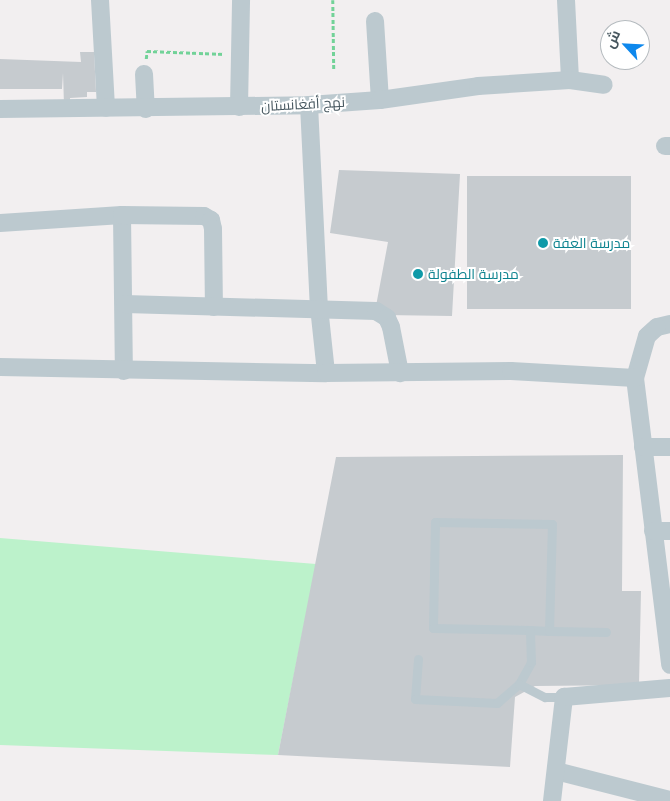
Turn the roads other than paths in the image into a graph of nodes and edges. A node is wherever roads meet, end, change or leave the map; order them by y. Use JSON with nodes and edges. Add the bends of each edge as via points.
{"nodes":[{"id":1,"x":100,"y":0,"type":"edge"},
{"id":2,"x":241,"y":0,"type":"edge"},
{"id":3,"x":566,"y":0,"type":"edge"},
{"id":4,"x":375,"y":21,"type":"dead end"},
{"id":5,"x":144,"y":74,"type":"road end"},
{"id":6,"x":570,"y":80,"type":"junction"},
{"id":7,"x":604,"y":85,"type":"dead end"},
{"id":8,"x":380,"y":100,"type":"junction"},
{"id":9,"x":310,"y":106,"type":"junction"},
{"id":10,"x":239,"y":107,"type":"junction"},
{"id":11,"x":106,"y":108,"type":"junction"},
{"id":12,"x":0,"y":109,"type":"edge"},
{"id":13,"x":146,"y":109,"type":"junction"},
{"id":14,"x":122,"y":215,"type":"junction"},
{"id":15,"x":0,"y":222,"type":"edge"},
{"id":16,"x":125,"y":304,"type":"junction"},
{"id":17,"x":214,"y":306,"type":"junction"},
{"id":18,"x":319,"y":308,"type":"junction"},
{"id":19,"x":670,"y":324,"type":"edge"},
{"id":20,"x":0,"y":367,"type":"edge"},
{"id":21,"x":124,"y":371,"type":"junction"},
{"id":22,"x":326,"y":373,"type":"junction"},
{"id":23,"x":400,"y":373,"type":"junction"},
{"id":24,"x":635,"y":378,"type":"junction"},
{"id":25,"x":643,"y":447,"type":"junction"},
{"id":26,"x":670,"y":447,"type":"edge"},
{"id":27,"x":661,"y":531,"type":"edge"},
{"id":28,"x":667,"y":622,"type":"edge"},
{"id":29,"x":530,"y":630,"type":"junction"},
{"id":30,"x":549,"y":631,"type":"junction"},
{"id":31,"x":606,"y":632,"type":"dead end"},
{"id":32,"x":418,"y":659,"type":"dead end"},
{"id":33,"x":670,"y":664,"type":"edge"},
{"id":34,"x":519,"y":684,"type":"junction"},
{"id":35,"x":670,"y":688,"type":"edge"},
{"id":36,"x":564,"y":697,"type":"junction"},
{"id":37,"x":556,"y":771,"type":"junction"},
{"id":38,"x":670,"y":800,"type":"edge"},
{"id":39,"x":552,"y":801,"type":"edge"}],
"edges":[{"from":1,"to":11,"type":"street"},
{"from":2,"to":10,"type":"street"},
{"from":3,"to":6,"type":"street"},
{"from":4,"to":8,"type":"street"},
{"from":5,"to":13,"type":"street"},
{"from":6,"to":7,"type":"street","name":"نهج أفغانستان"},
{"from":6,"to":8,"type":"street","name":"نهج أفغانستان","via":[[431,90]]},
{"from":8,"to":9,"type":"street","name":"نهج أفغانستان"},
{"from":9,"to":10,"type":"street","name":"نهج أفغانستان"},
{"from":9,"to":18,"type":"street"},
{"from":10,"to":13,"type":"street","name":"نهج أفغانستان"},
{"from":11,"to":12,"type":"street","name":"نهج أفغانستان"},
{"from":11,"to":13,"type":"street","name":"نهج أفغانستان"},
{"from":14,"to":15,"type":"street"},
{"from":14,"to":16,"type":"street"},
{"from":14,"to":17,"type":"street","via":[[195,215],[210,220]]},
{"from":16,"to":17,"type":"street"},
{"from":16,"to":21,"type":"street"},
{"from":17,"to":18,"type":"street"},
{"from":18,"to":22,"type":"street"},
{"from":18,"to":23,"type":"street","via":[[376,311],[387,318]]},
{"from":19,"to":24,"type":"street","via":[[656,328],[647,336]]},
{"from":20,"to":21,"type":"street"},
{"from":21,"to":22,"type":"street"},
{"from":22,"to":23,"type":"street"},
{"from":23,"to":24,"type":"street","via":[[511,371]]},
{"from":24,"to":25,"type":"street"},
{"from":25,"to":26,"type":"street"},
{"from":25,"to":27,"type":"street"},
{"from":27,"to":28,"type":"street"},
{"from":28,"to":33,"type":"street"},
{"from":29,"to":30,"type":"lane"},
{"from":29,"to":30,"type":"lane","via":[[433,628],[435,522],[552,524]]},
{"from":29,"to":34,"type":"lane","via":[[531,662]]},
{"from":30,"to":31,"type":"lane"},
{"from":32,"to":34,"type":"lane","via":[[414,699],[497,703]]},
{"from":34,"to":36,"type":"lane","via":[[545,697]]},
{"from":35,"to":36,"type":"street"},
{"from":36,"to":37,"type":"street"},
{"from":37,"to":38,"type":"street"},
{"from":37,"to":39,"type":"street"}]}
